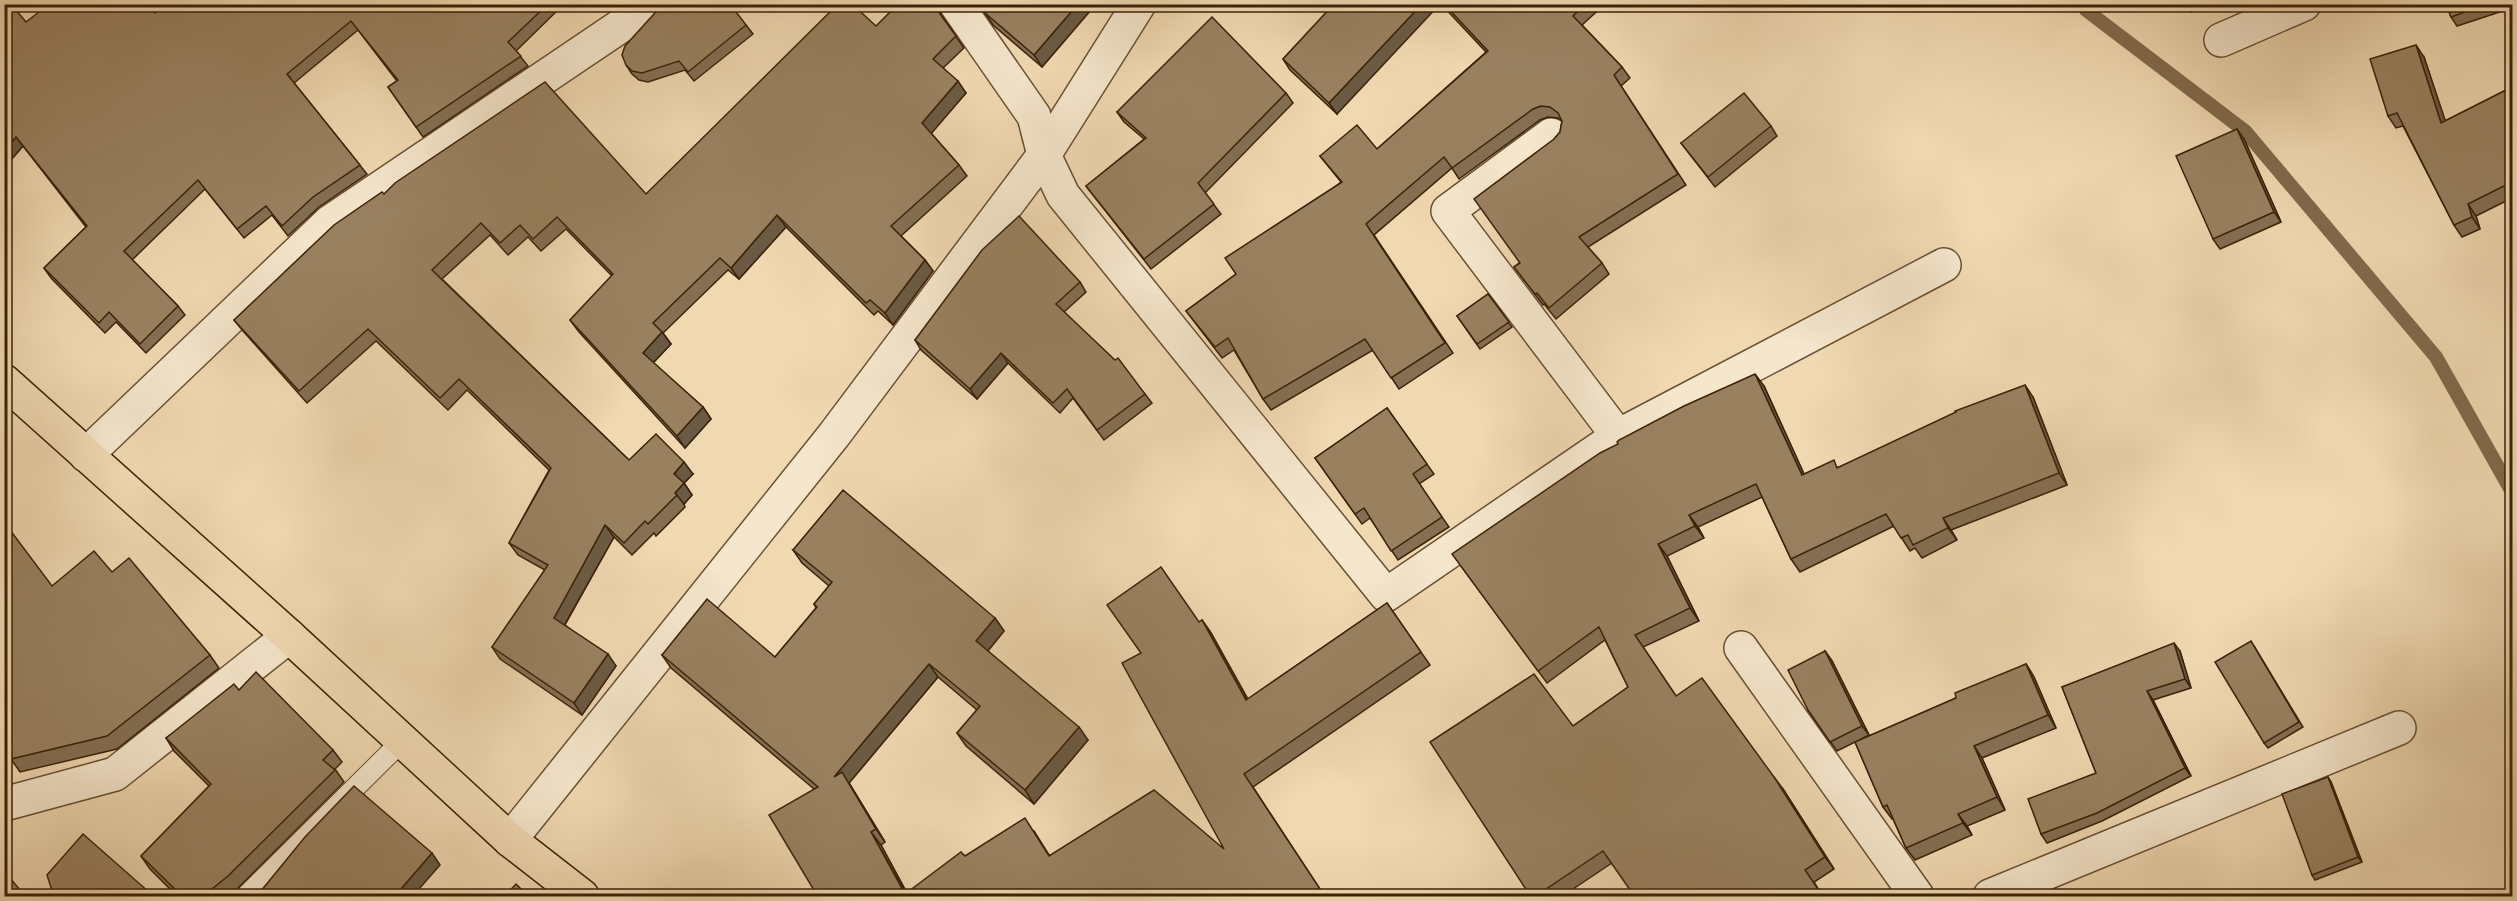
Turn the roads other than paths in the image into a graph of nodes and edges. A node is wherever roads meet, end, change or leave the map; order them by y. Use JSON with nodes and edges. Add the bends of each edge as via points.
{"nodes":[{"id":1,"x":653,"y":4,"type":"edge"},
{"id":2,"x":956,"y":4,"type":"edge"},
{"id":3,"x":1139,"y":4,"type":"edge"},
{"id":4,"x":2304,"y":4,"type":"edge"},
{"id":5,"x":2221,"y":40,"type":"dead end"},
{"id":6,"x":1551,"y":135,"type":"dead end"},
{"id":7,"x":1044,"y":154,"type":"junction"},
{"id":8,"x":1944,"y":265,"type":"dead end"},
{"id":9,"x":4,"y":381,"type":"edge"},
{"id":10,"x":1618,"y":436,"type":"junction"},
{"id":11,"x":86,"y":455,"type":"junction"},
{"id":12,"x":289,"y":636,"type":"junction"},
{"id":13,"x":1741,"y":648,"type":"dead end"},
{"id":14,"x":2399,"y":728,"type":"dead end"},
{"id":15,"x":402,"y":741,"type":"junction"},
{"id":16,"x":4,"y":804,"type":"edge"},
{"id":17,"x":510,"y":840,"type":"junction"},
{"id":18,"x":246,"y":897,"type":"edge"},
{"id":19,"x":582,"y":897,"type":"edge"},
{"id":20,"x":1917,"y":897,"type":"edge"},
{"id":21,"x":1990,"y":897,"type":"edge"}],
"edges":[{"from":1,"to":11,"type":"street","via":[[330,222]]},
{"from":2,"to":7,"type":"street","via":[[1034,116]]},
{"from":3,"to":7,"type":"street"},
{"from":4,"to":5,"type":"street"},
{"from":6,"to":10,"type":"street","via":[[1448,212]]},
{"from":7,"to":10,"type":"street","via":[[1063,195],[1386,595]]},
{"from":7,"to":17,"type":"street","via":[[834,435]]},
{"from":8,"to":10,"type":"street"},
{"from":9,"to":11,"type":"main road"},
{"from":11,"to":12,"type":"main road"},
{"from":12,"to":15,"type":"main road"},
{"from":12,"to":16,"type":"street","via":[[115,774]]},
{"from":13,"to":20,"type":"street"},
{"from":14,"to":21,"type":"street"},
{"from":15,"to":17,"type":"main road"},
{"from":15,"to":18,"type":"lane"},
{"from":17,"to":19,"type":"main road"}]}
